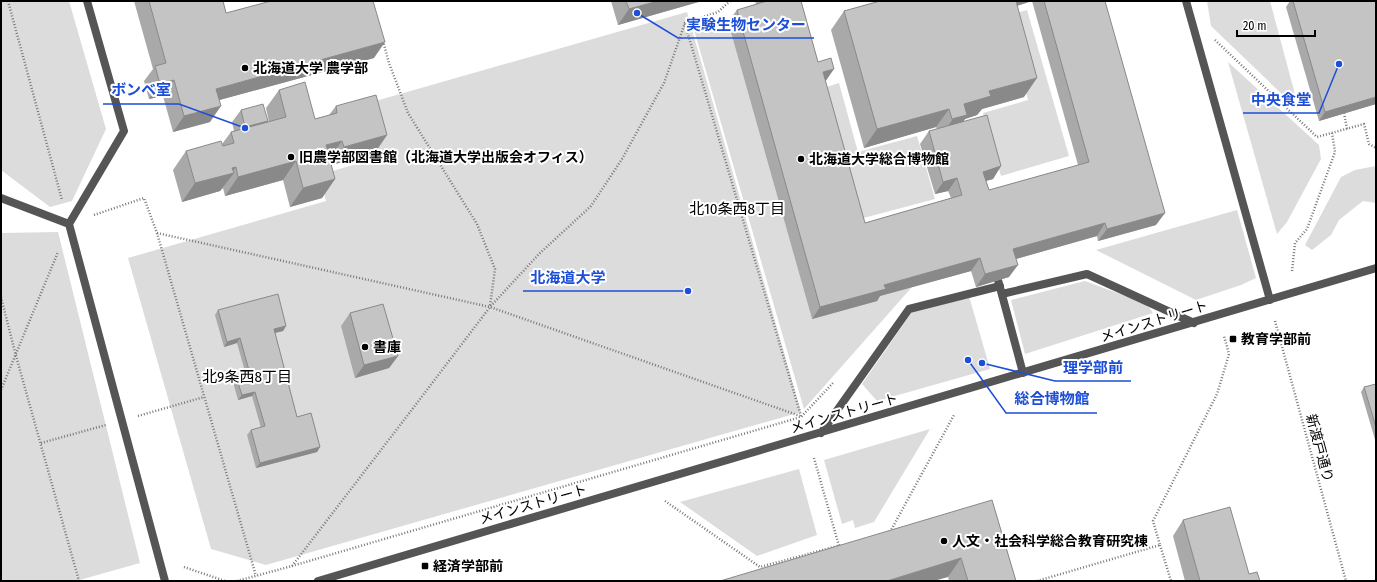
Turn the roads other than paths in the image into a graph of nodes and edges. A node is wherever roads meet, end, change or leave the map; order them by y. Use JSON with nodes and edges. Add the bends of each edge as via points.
{"nodes":[{"id":1,"x":88,"y":1,"type":"edge"},
{"id":2,"x":1186,"y":1,"type":"edge"},
{"id":3,"x":1,"y":198,"type":"edge"},
{"id":4,"x":68,"y":224,"type":"junction"},
{"id":5,"x":1376,"y":268,"type":"edge"},
{"id":6,"x":1002,"y":294,"type":"junction"},
{"id":7,"x":1270,"y":300,"type":"junction"},
{"id":8,"x":1194,"y":323,"type":"junction"},
{"id":9,"x":1023,"y":373,"type":"junction"},
{"id":10,"x":821,"y":433,"type":"junction"},
{"id":11,"x":165,"y":581,"type":"edge"},
{"id":12,"x":318,"y":581,"type":"edge"}],
"edges":[{"from":1,"to":4,"type":"street","via":[[124,131]]},
{"from":2,"to":7,"type":"street"},
{"from":3,"to":4,"type":"street"},
{"from":4,"to":11,"type":"street"},
{"from":5,"to":7,"type":"street","name":"メインストリート"},
{"from":6,"to":8,"type":"street","via":[[1087,274]]},
{"from":6,"to":9,"type":"street"},
{"from":6,"to":10,"type":"street","via":[[999,283],[909,309]]},
{"from":7,"to":8,"type":"street","name":"メインストリート"},
{"from":8,"to":9,"type":"street","name":"メインストリート"},
{"from":9,"to":10,"type":"street","name":"メインストリート"},
{"from":10,"to":12,"type":"street","name":"メインストリート"}]}
